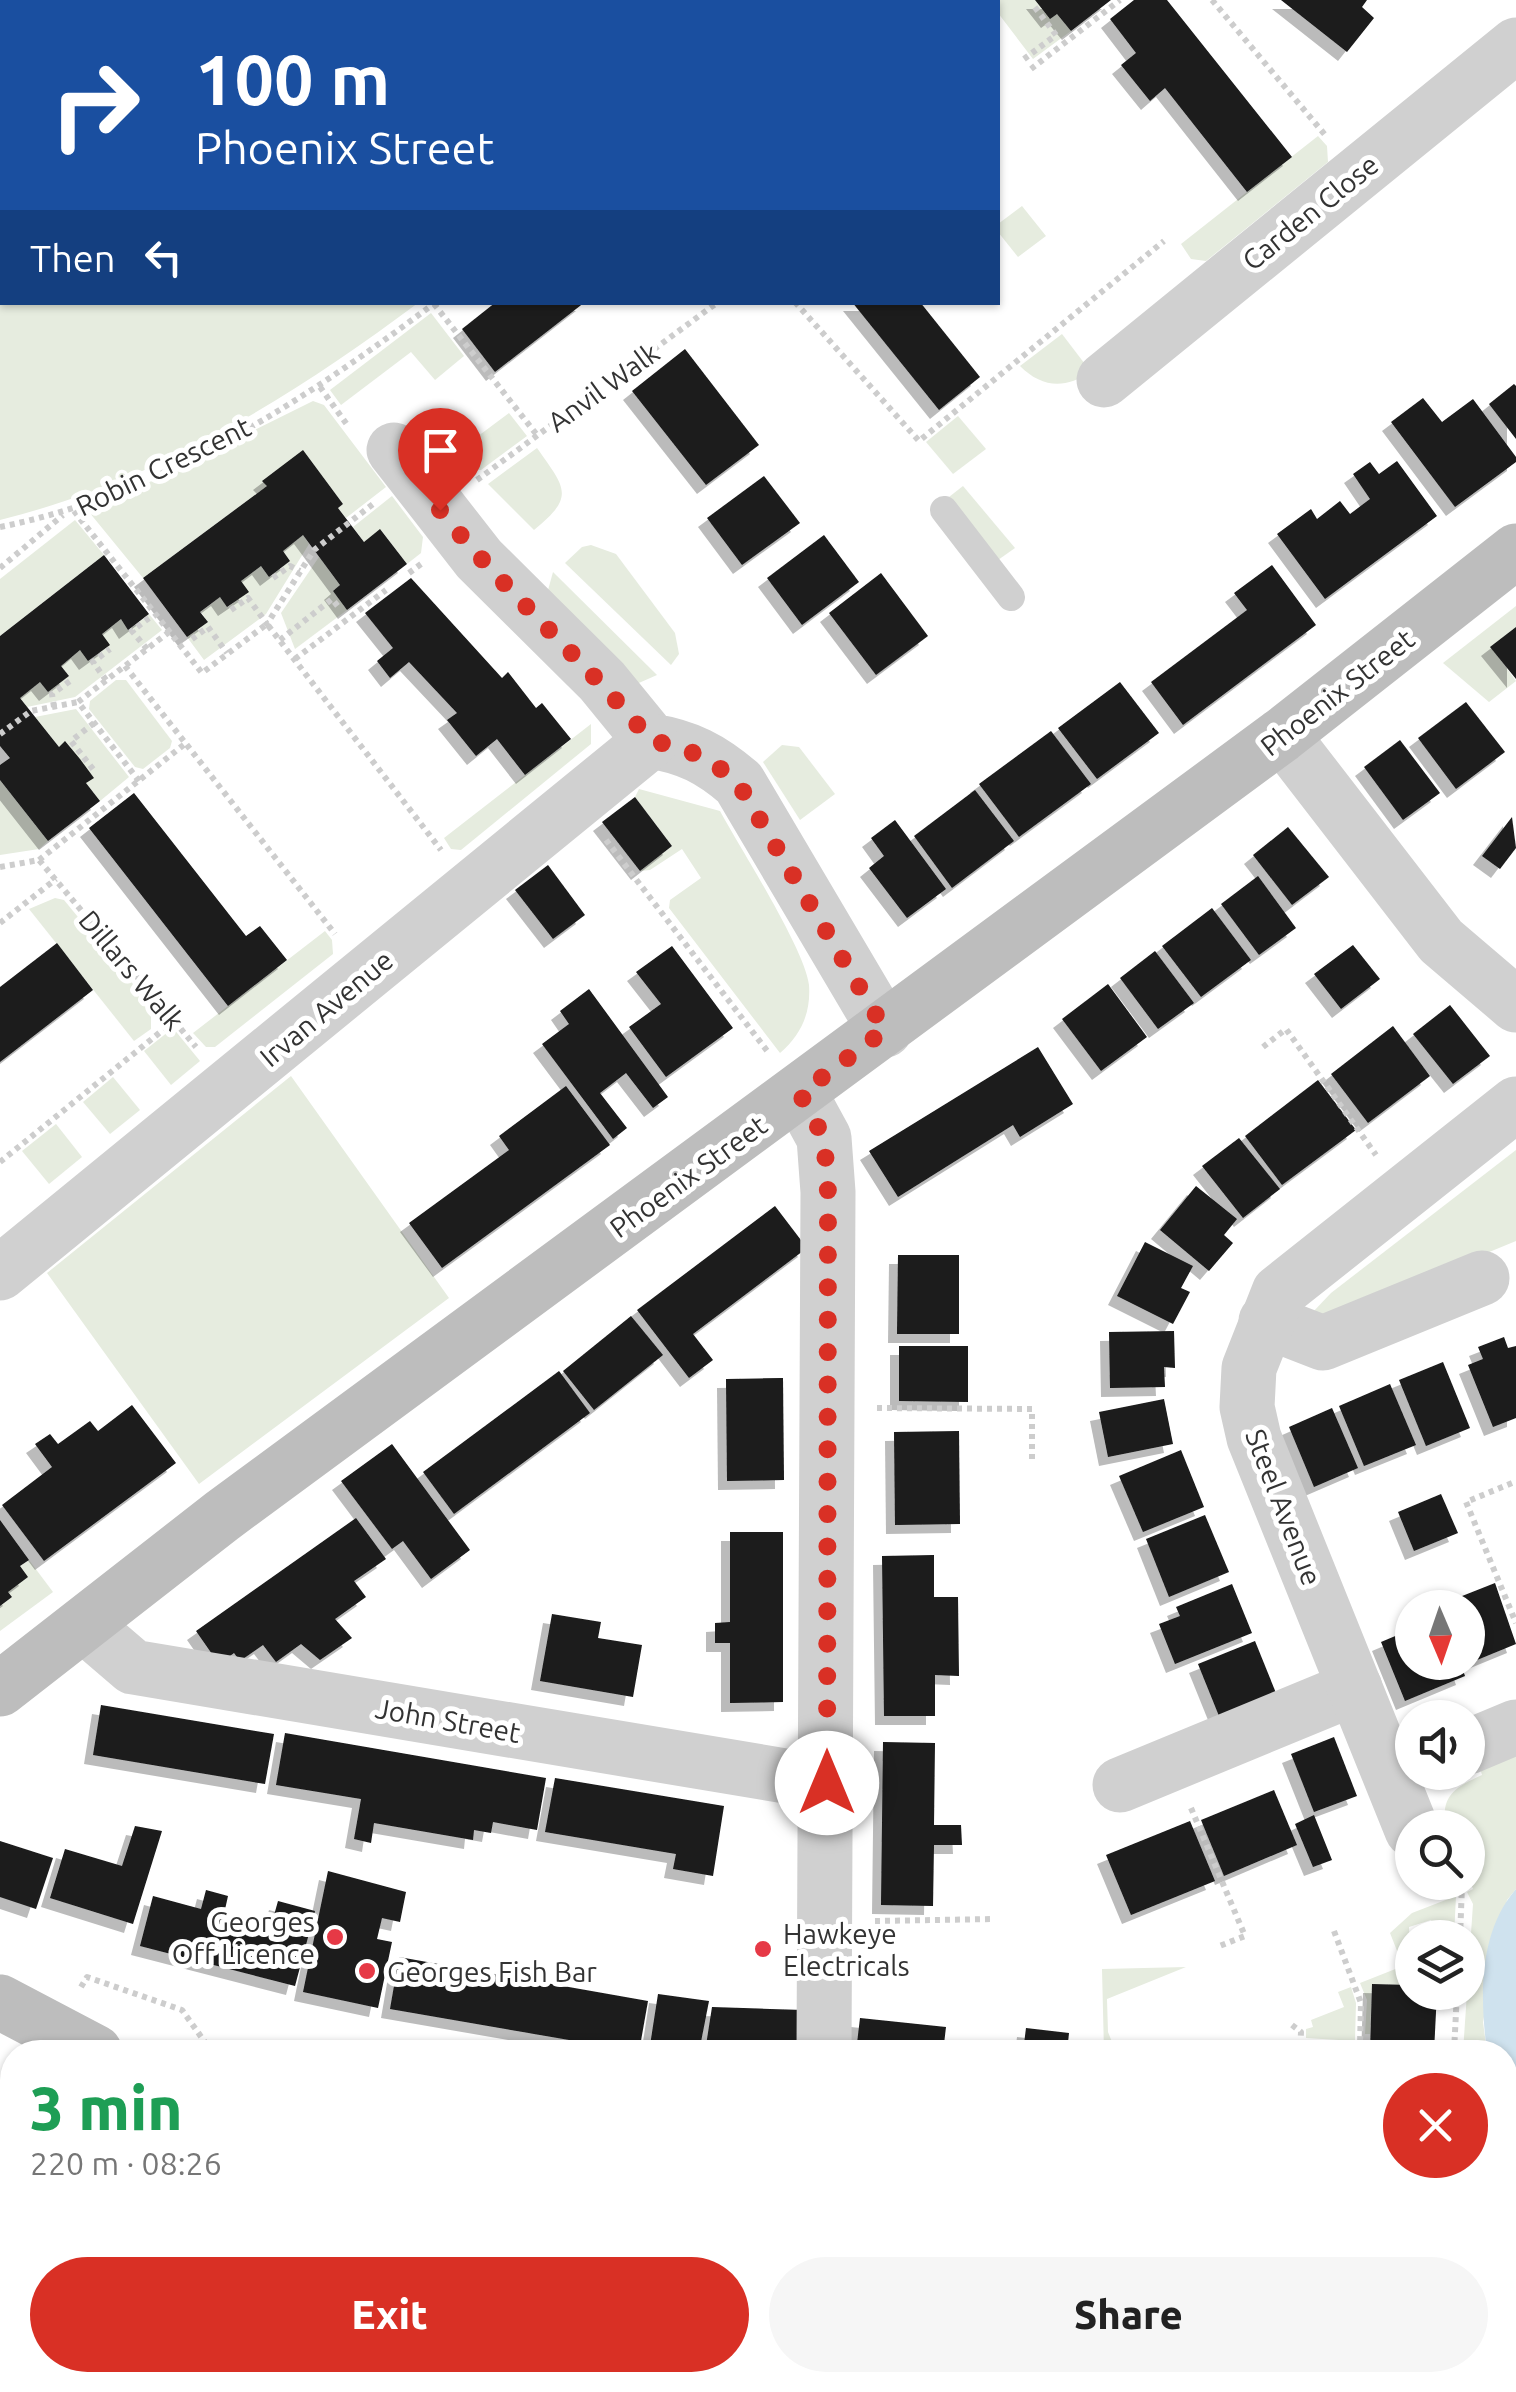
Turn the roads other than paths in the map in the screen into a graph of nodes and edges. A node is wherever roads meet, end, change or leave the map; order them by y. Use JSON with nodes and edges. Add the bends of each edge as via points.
{"nodes":[{"id":1,"x":1516,"y":45,"type":"edge"},
{"id":2,"x":1104,"y":380,"type":"dead end"},
{"id":3,"x":394,"y":450,"type":"dead end"},
{"id":4,"x":944,"y":510,"type":"dead end"},
{"id":5,"x":1516,"y":551,"type":"edge"},
{"id":6,"x":1011,"y":597,"type":"dead end"},
{"id":7,"x":1282,"y":735,"type":"junction"},
{"id":8,"x":651,"y":741,"type":"junction"},
{"id":9,"x":1516,"y":1005,"type":"edge"},
{"id":10,"x":885,"y":1030,"type":"junction"},
{"id":11,"x":789,"y":1079,"type":"junction"},
{"id":12,"x":1516,"y":1104,"type":"edge"},
{"id":13,"x":1501,"y":1270,"type":"edge"},
{"id":14,"x":0,"y":1273,"type":"edge"},
{"id":15,"x":1266,"y":1321,"type":"junction"},
{"id":16,"x":84,"y":1626,"type":"junction"},
{"id":17,"x":0,"y":1688,"type":"edge"},
{"id":18,"x":1355,"y":1688,"type":"junction"},
{"id":19,"x":1516,"y":1727,"type":"edge"},
{"id":20,"x":1485,"y":1740,"type":"edge"},
{"id":21,"x":1395,"y":1761,"type":"edge"},
{"id":22,"x":827,"y":1783,"type":"junction"},
{"id":23,"x":1120,"y":1784,"type":"dead end"},
{"id":24,"x":0,"y":2002,"type":"edge"},
{"id":25,"x":68,"y":2040,"type":"edge"},
{"id":26,"x":824,"y":2040,"type":"edge"}],
"edges":[{"from":1,"to":2,"type":"street","name":"Carden Close"},
{"from":3,"to":8,"type":"street","via":[[479,560],[602,681]]},
{"from":4,"to":6,"type":"lane"},
{"from":5,"to":7,"type":"main road","name":"Phoenix Street"},
{"from":7,"to":9,"type":"street","via":[[1441,942]]},
{"from":7,"to":10,"type":"main road","name":"Phoenix Street"},
{"from":8,"to":10,"type":"street","via":[[709,758],[738,783]]},
{"from":8,"to":14,"type":"street","name":"Irvan Avenue"},
{"from":10,"to":11,"type":"main road","name":"Phoenix Street"},
{"from":11,"to":16,"type":"main road","name":"Phoenix Street"},
{"from":11,"to":22,"type":"street","via":[[824,1138],[828,1192]]},
{"from":12,"to":15,"type":"street","name":"Steel Avenue","via":[[1305,1268],[1279,1292]]},
{"from":13,"to":15,"type":"street","via":[[1324,1343]]},
{"from":15,"to":18,"type":"street","name":"Steel Avenue","via":[[1249,1368],[1254,1438]]},
{"from":16,"to":17,"type":"main road","name":"Phoenix Street"},
{"from":16,"to":22,"type":"street","name":"John Street","via":[[133,1667]]},
{"from":18,"to":21,"type":"street","name":"Steel Avenue"},
{"from":18,"to":23,"type":"street"},
{"from":19,"to":20,"type":"street"},
{"from":22,"to":26,"type":"street"},
{"from":24,"to":25,"type":"main road"}]}
